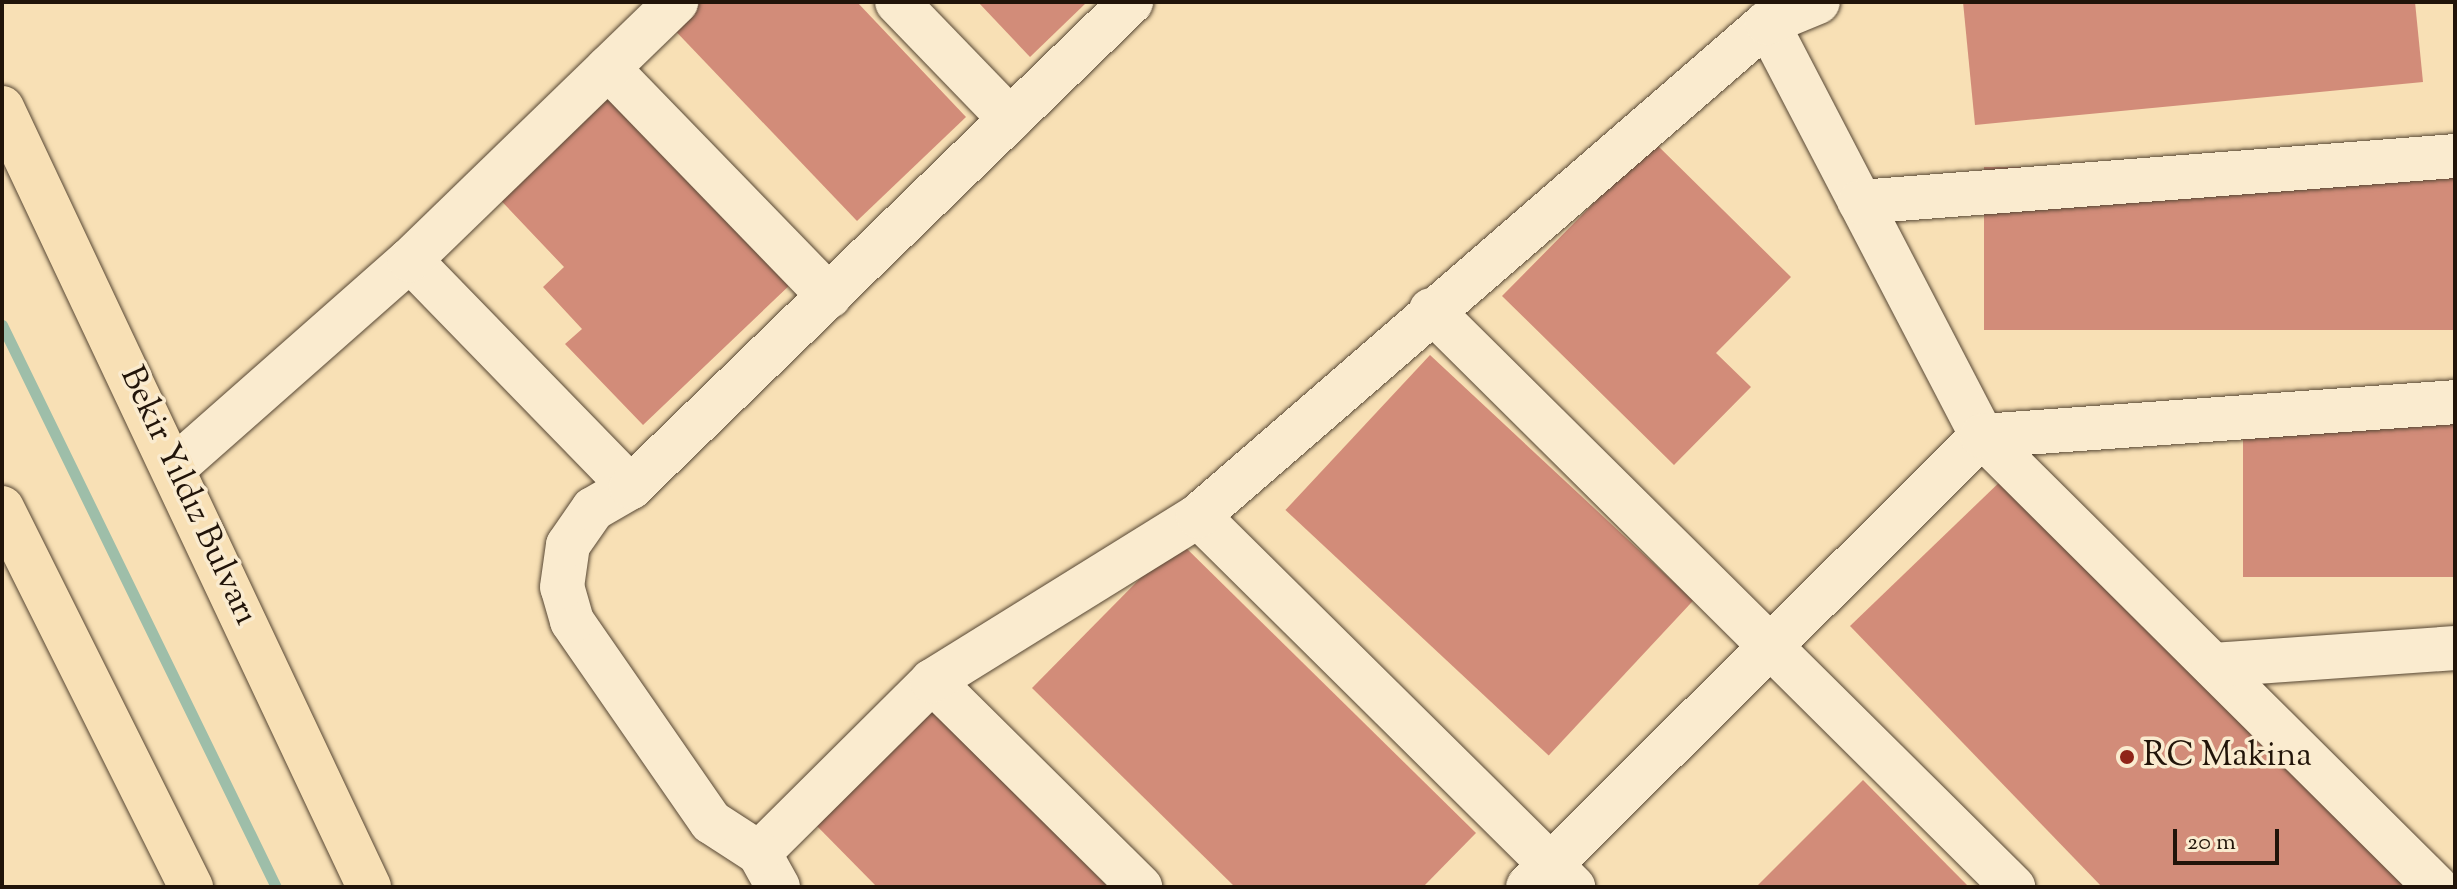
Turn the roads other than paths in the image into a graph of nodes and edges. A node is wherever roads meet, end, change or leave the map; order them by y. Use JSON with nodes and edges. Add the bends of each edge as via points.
{"nodes":[{"id":1,"x":676,"y":2,"type":"edge"},
{"id":2,"x":897,"y":2,"type":"edge"},
{"id":3,"x":1131,"y":2,"type":"edge"},
{"id":4,"x":1818,"y":2,"type":"edge"},
{"id":5,"x":1767,"y":23,"type":"junction"},
{"id":6,"x":608,"y":68,"type":"junction"},
{"id":7,"x":2,"y":108,"type":"edge"},
{"id":8,"x":1010,"y":119,"type":"junction"},
{"id":9,"x":2455,"y":156,"type":"edge"},
{"id":10,"x":1860,"y":202,"type":"junction"},
{"id":11,"x":410,"y":260,"type":"junction"},
{"id":12,"x":829,"y":296,"type":"junction"},
{"id":13,"x":1431,"y":310,"type":"junction"},
{"id":14,"x":2455,"y":402,"type":"edge"},
{"id":15,"x":1982,"y":436,"type":"junction"},
{"id":16,"x":175,"y":467,"type":"junction"},
{"id":17,"x":631,"y":487,"type":"junction"},
{"id":18,"x":2,"y":508,"type":"edge"},
{"id":19,"x":1198,"y":516,"type":"junction"},
{"id":20,"x":1770,"y":646,"type":"junction"},
{"id":21,"x":2455,"y":648,"type":"edge"},
{"id":22,"x":2213,"y":665,"type":"junction"},
{"id":23,"x":932,"y":681,"type":"junction"},
{"id":24,"x":769,"y":870,"type":"edge"},
{"id":25,"x":1550,"y":880,"type":"edge"},
{"id":26,"x":191,"y":887,"type":"edge"},
{"id":27,"x":369,"y":887,"type":"edge"},
{"id":28,"x":1140,"y":887,"type":"edge"},
{"id":29,"x":2013,"y":887,"type":"edge"},
{"id":30,"x":2436,"y":887,"type":"edge"}],
"edges":[{"from":1,"to":6,"type":"street"},
{"from":2,"to":8,"type":"street"},
{"from":3,"to":8,"type":"street"},
{"from":4,"to":5,"type":"street"},
{"from":5,"to":10,"type":"street"},
{"from":5,"to":13,"type":"street"},
{"from":6,"to":11,"type":"street"},
{"from":6,"to":12,"type":"street"},
{"from":7,"to":16,"type":"main road","name":"Bekir Yıldız Bulvarı"},
{"from":8,"to":12,"type":"street"},
{"from":9,"to":10,"type":"street"},
{"from":10,"to":15,"type":"street"},
{"from":11,"to":16,"type":"street"},
{"from":11,"to":17,"type":"street"},
{"from":12,"to":17,"type":"street"},
{"from":13,"to":19,"type":"street"},
{"from":13,"to":20,"type":"street"},
{"from":14,"to":15,"type":"street"},
{"from":15,"to":20,"type":"street"},
{"from":15,"to":22,"type":"street"},
{"from":16,"to":27,"type":"main road","name":"Bekir Yıldız Bulvarı"},
{"from":17,"to":24,"type":"street","via":[[593,509],[578,526],[563,566],[565,605],[711,822]]},
{"from":18,"to":26,"type":"main road"},
{"from":19,"to":23,"type":"street"},
{"from":19,"to":25,"type":"street"},
{"from":20,"to":25,"type":"street"},
{"from":20,"to":29,"type":"street"},
{"from":21,"to":22,"type":"street"},
{"from":22,"to":30,"type":"street"},
{"from":23,"to":24,"type":"street"},
{"from":23,"to":28,"type":"street"}]}
